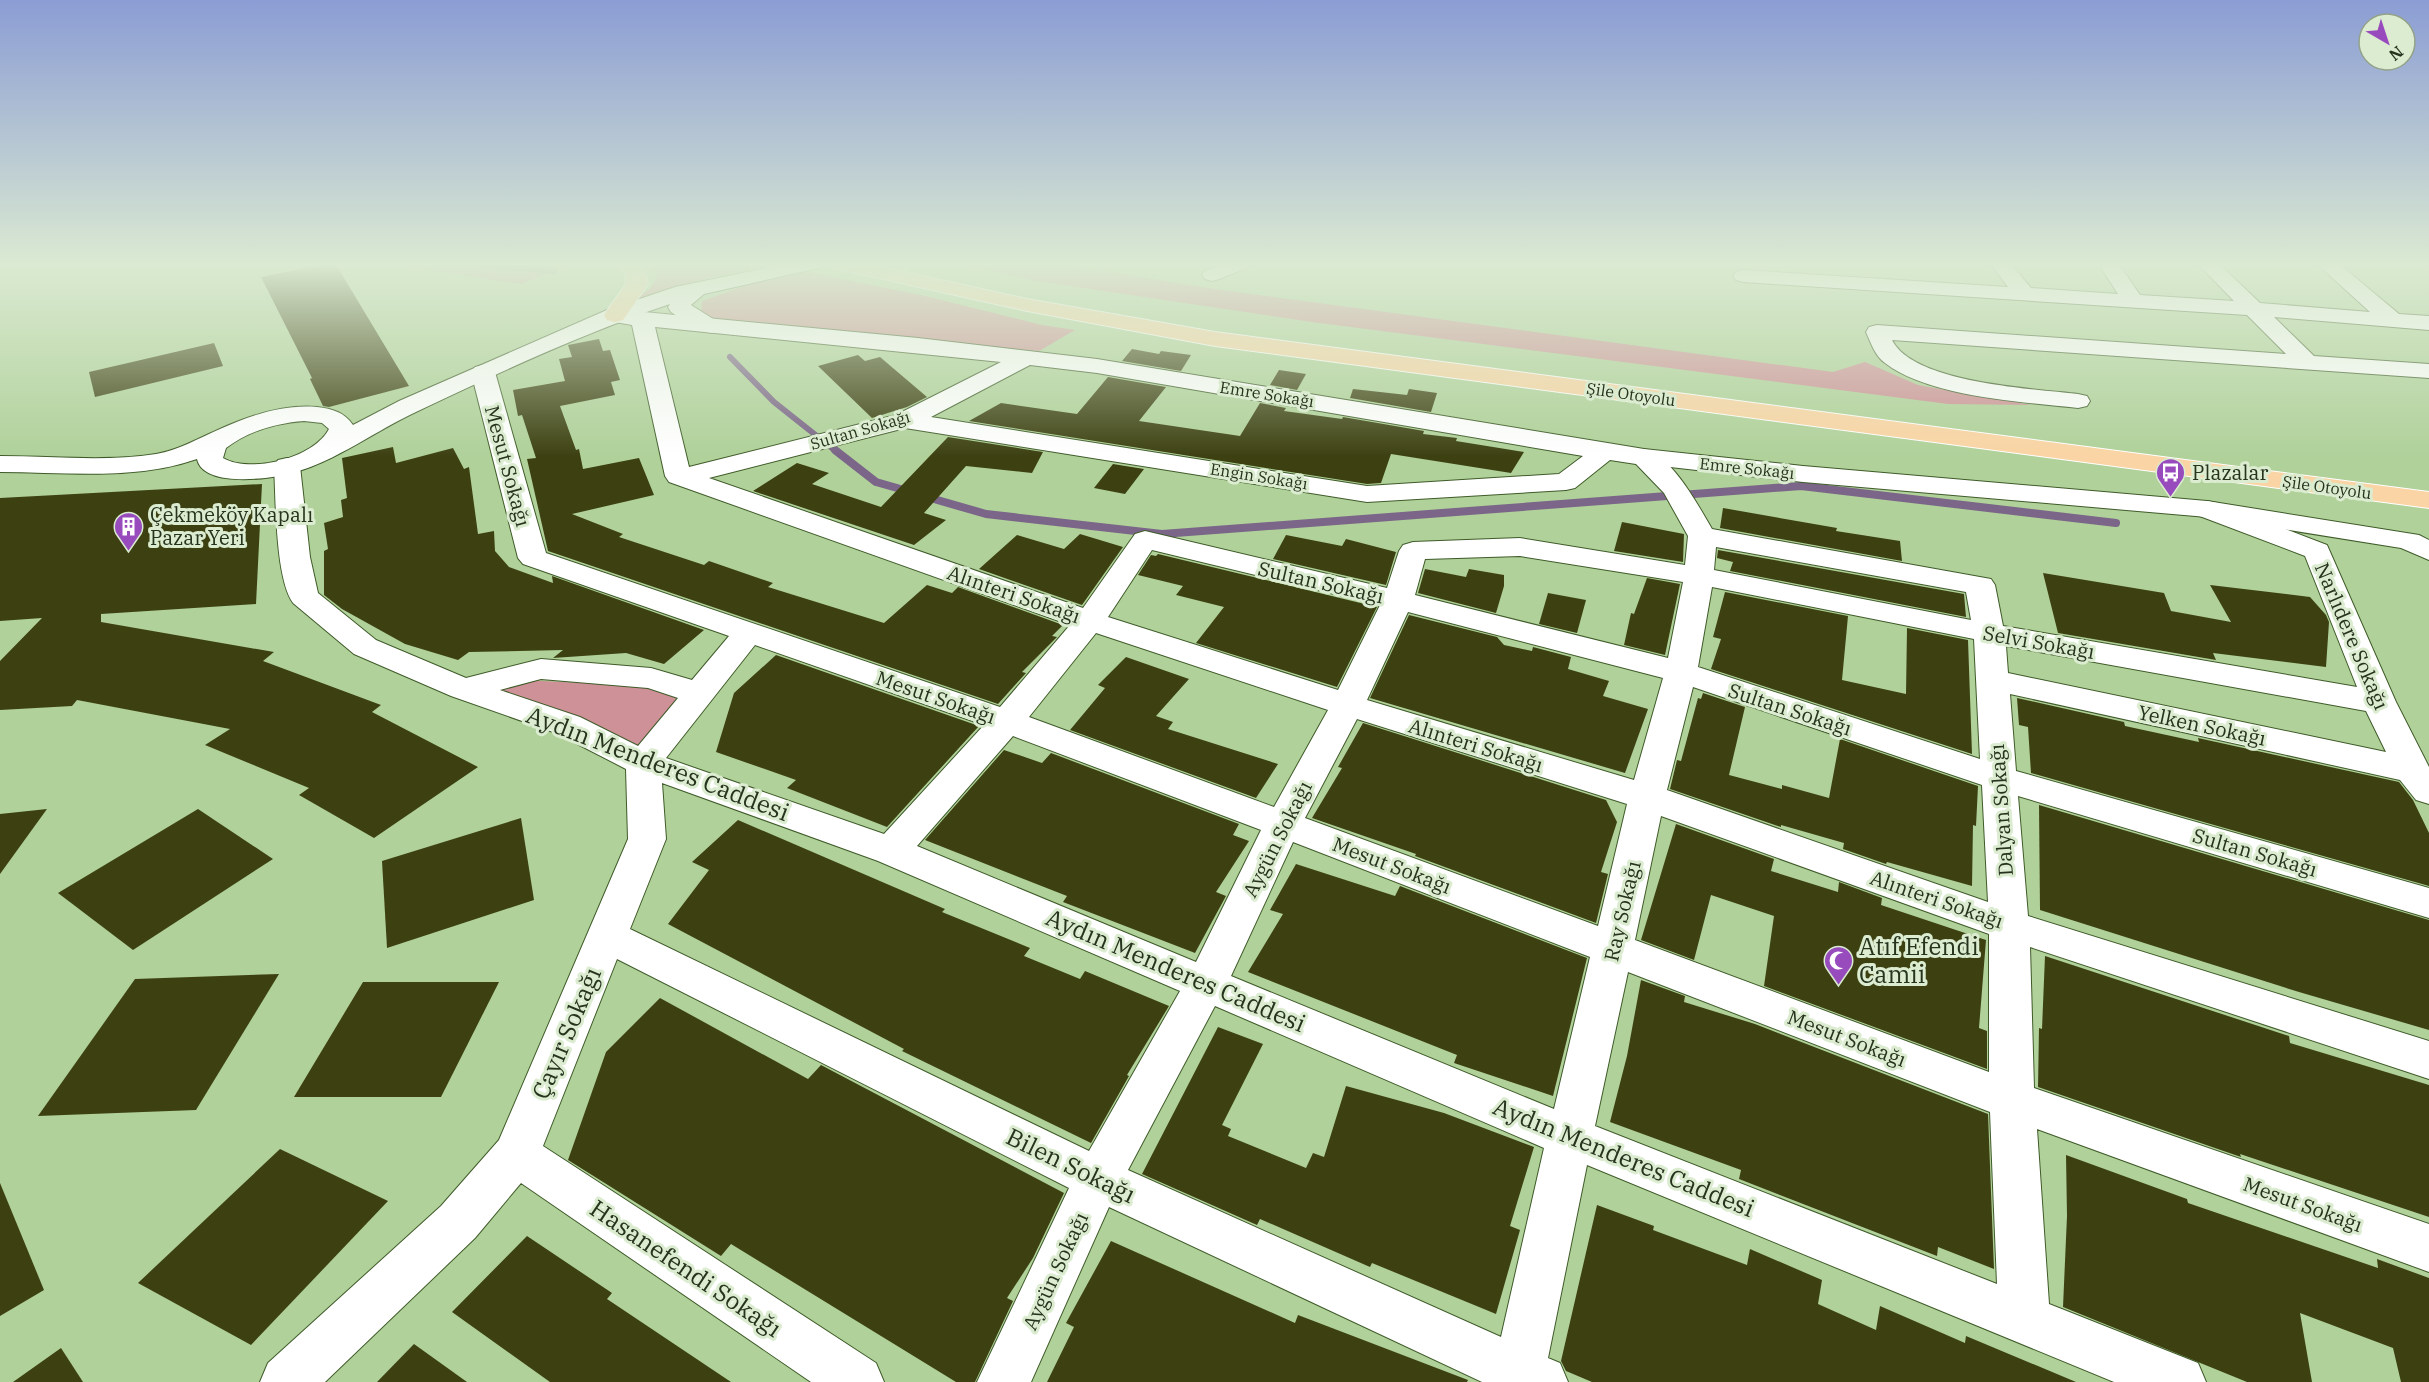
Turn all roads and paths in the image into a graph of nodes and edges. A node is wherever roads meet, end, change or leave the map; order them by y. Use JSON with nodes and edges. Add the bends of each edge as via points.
{"nodes":[{"id":1,"x":583,"y":327,"type":"edge"},
{"id":2,"x":631,"y":327,"type":"edge"},
{"id":3,"x":716,"y":327,"type":"edge"},
{"id":4,"x":1151,"y":327,"type":"edge"},
{"id":5,"x":1267,"y":327,"type":"edge"},
{"id":6,"x":2271,"y":327,"type":"edge"},
{"id":7,"x":1028,"y":357,"type":"junction"},
{"id":8,"x":2308,"y":363,"type":"junction"},
{"id":9,"x":2429,"y":371,"type":"edge"},
{"id":10,"x":483,"y":372,"type":"junction"},
{"id":11,"x":2079,"y":401,"type":"dead end"},
{"id":12,"x":408,"y":406,"type":"junction"},
{"id":13,"x":315,"y":414,"type":"junction"},
{"id":14,"x":905,"y":420,"type":"junction"},
{"id":15,"x":229,"y":434,"type":"junction"},
{"id":16,"x":327,"y":448,"type":"junction"},
{"id":17,"x":1605,"y":452,"type":"junction"},
{"id":18,"x":1644,"y":457,"type":"junction"},
{"id":19,"x":0,"y":464,"type":"edge"},
{"id":20,"x":287,"y":466,"type":"junction"},
{"id":21,"x":238,"y":472,"type":"junction"},
{"id":22,"x":0,"y":477,"type":"edge"},
{"id":23,"x":682,"y":477,"type":"junction"},
{"id":24,"x":2429,"y":477,"type":"edge"},
{"id":25,"x":2429,"y":500,"type":"edge"},
{"id":26,"x":2207,"y":509,"type":"junction"},
{"id":27,"x":1687,"y":510,"type":"junction"},
{"id":28,"x":2372,"y":545,"type":"junction"},
{"id":29,"x":2424,"y":548,"type":"edge"},
{"id":30,"x":2429,"y":570,"type":"edge"},
{"id":31,"x":1699,"y":576,"type":"junction"},
{"id":32,"x":1398,"y":600,"type":"junction"},
{"id":33,"x":1090,"y":621,"type":"junction"},
{"id":34,"x":748,"y":633,"type":"junction"},
{"id":35,"x":1989,"y":633,"type":"junction"},
{"id":36,"x":1681,"y":672,"type":"junction"},
{"id":37,"x":1993,"y":680,"type":"junction"},
{"id":38,"x":463,"y":689,"type":"junction"},
{"id":39,"x":699,"y":693,"type":"junction"},
{"id":40,"x":2379,"y":702,"type":"junction"},
{"id":41,"x":1348,"y":705,"type":"junction"},
{"id":42,"x":1006,"y":721,"type":"junction"},
{"id":43,"x":643,"y":763,"type":"junction"},
{"id":44,"x":1998,"y":778,"type":"junction"},
{"id":45,"x":2420,"y":780,"type":"edge"},
{"id":46,"x":1647,"y":797,"type":"junction"},
{"id":47,"x":1283,"y":824,"type":"junction"},
{"id":48,"x":891,"y":851,"type":"junction"},
{"id":49,"x":2429,"y":903,"type":"edge"},
{"id":50,"x":2009,"y":925,"type":"junction"},
{"id":51,"x":606,"y":935,"type":"junction"},
{"id":52,"x":1614,"y":949,"type":"junction"},
{"id":53,"x":1206,"y":982,"type":"junction"},
{"id":54,"x":2429,"y":1060,"type":"edge"},
{"id":55,"x":2012,"y":1100,"type":"junction"},
{"id":56,"x":1570,"y":1137,"type":"junction"},
{"id":57,"x":516,"y":1154,"type":"junction"},
{"id":58,"x":1098,"y":1179,"type":"junction"},
{"id":59,"x":2429,"y":1248,"type":"edge"},
{"id":60,"x":2024,"y":1318,"type":"junction"},
{"id":61,"x":1526,"y":1379,"type":"edge"},
{"id":62,"x":287,"y":1382,"type":"edge"},
{"id":63,"x":857,"y":1382,"type":"edge"},
{"id":64,"x":1004,"y":1382,"type":"edge"},
{"id":65,"x":2179,"y":1382,"type":"edge"}],
"edges":[{"from":1,"to":10,"type":"street"},
{"from":2,"to":23,"type":"street","via":[[678,476]]},
{"from":3,"to":7,"type":"street","name":"Emre Sokağı"},
{"from":4,"to":25,"type":"highway","name":"Şile Otoyolu"},
{"from":5,"to":24,"type":"highway","name":"Şile Otoyolu"},
{"from":6,"to":8,"type":"street"},
{"from":7,"to":14,"type":"street","name":"Sultan Sokağı"},
{"from":7,"to":17,"type":"street","name":"Emre Sokağı"},
{"from":8,"to":9,"type":"street"},
{"from":8,"to":11,"type":"street","via":[[1877,332],[1892,358],[1924,374],[1989,391]]},
{"from":10,"to":12,"type":"street"},
{"from":10,"to":34,"type":"street","name":"Mesut Sokağı","via":[[533,558]]},
{"from":12,"to":13,"type":"street","via":[[376,412]]},
{"from":12,"to":16,"type":"street"},
{"from":13,"to":15,"type":"street","via":[[273,418]]},
{"from":13,"to":16,"type":"street","via":[[340,423],[341,435]]},
{"from":14,"to":17,"type":"street","name":"Engin Sokağı","via":[[1367,494],[1566,482]]},
{"from":14,"to":23,"type":"street","name":"Sultan Sokağı"},
{"from":15,"to":19,"type":"street","via":[[194,451],[142,463]]},
{"from":15,"to":21,"type":"street","via":[[208,456],[215,467]]},
{"from":16,"to":20,"type":"street"},
{"from":17,"to":18,"type":"street","name":"Emre Sokağı"},
{"from":18,"to":26,"type":"street","name":"Emre Sokağı"},
{"from":18,"to":27,"type":"street"},
{"from":20,"to":21,"type":"street"},
{"from":20,"to":38,"type":"street","name":"Aydın Menderes Caddesi","via":[[295,557],[304,597],[365,647]]},
{"from":21,"to":22,"type":"street"},
{"from":23,"to":33,"type":"street","name":"Alınteri Sokağı"},
{"from":26,"to":28,"type":"street","via":[[2275,528]]},
{"from":26,"to":29,"type":"street"},
{"from":26,"to":40,"type":"street","name":"Narlıdere Sokağı","via":[[2317,551]]},
{"from":27,"to":31,"type":"street","name":"Ray Sokağı"},
{"from":27,"to":35,"type":"street","name":"Dalyan Sokağı","via":[[1980,585]]},
{"from":28,"to":29,"type":"street"},
{"from":28,"to":30,"type":"street"},
{"from":31,"to":32,"type":"street","name":"Aygün Sokağı","via":[[1520,547],[1413,551]]},
{"from":31,"to":35,"type":"street","name":"Selvi Sokağı"},
{"from":31,"to":36,"type":"street","name":"Ray Sokağı"},
{"from":32,"to":33,"type":"street","name":"Sultan Sokağı","via":[[1145,540]]},
{"from":32,"to":36,"type":"street","name":"Sultan Sokağı"},
{"from":32,"to":41,"type":"street","name":"Aygün Sokağı"},
{"from":33,"to":41,"type":"street","name":"Alınteri Sokağı"},
{"from":33,"to":42,"type":"street"},
{"from":34,"to":39,"type":"street"},
{"from":34,"to":42,"type":"street","name":"Mesut Sokağı"},
{"from":35,"to":37,"type":"street","name":"Dalyan Sokağı"},
{"from":35,"to":40,"type":"street","name":"Selvi Sokağı"},
{"from":36,"to":44,"type":"street","name":"Sultan Sokağı"},
{"from":36,"to":46,"type":"street","name":"Ray Sokağı"},
{"from":37,"to":44,"type":"street","name":"Dalyan Sokağı"},
{"from":37,"to":45,"type":"street","name":"Yelken Sokağı"},
{"from":38,"to":39,"type":"street","via":[[541,669],[651,678]]},
{"from":38,"to":43,"type":"street","name":"Aydın Menderes Caddesi","via":[[568,725]]},
{"from":39,"to":43,"type":"street"},
{"from":40,"to":45,"type":"street","name":"Narlıdere Sokağı"},
{"from":41,"to":46,"type":"street","name":"Alınteri Sokağı"},
{"from":41,"to":47,"type":"street","name":"Aygün Sokağı"},
{"from":42,"to":47,"type":"street","name":"Mesut Sokağı"},
{"from":42,"to":48,"type":"street"},
{"from":43,"to":48,"type":"street","name":"Aydın Menderes Caddesi"},
{"from":43,"to":51,"type":"street","name":"Çayır Sokağı","via":[[646,839]]},
{"from":44,"to":49,"type":"street","name":"Sultan Sokağı"},
{"from":44,"to":50,"type":"street","name":"Dalyan Sokağı"},
{"from":46,"to":50,"type":"street","name":"Alınteri Sokağı"},
{"from":46,"to":52,"type":"street","name":"Ray Sokağı"},
{"from":47,"to":52,"type":"street","name":"Mesut Sokağı"},
{"from":47,"to":53,"type":"street","name":"Aygün Sokağı"},
{"from":48,"to":53,"type":"street","name":"Aydın Menderes Caddesi"},
{"from":50,"to":54,"type":"street","name":"Alınteri Sokağı"},
{"from":50,"to":55,"type":"street","name":"Dalyan Sokağı"},
{"from":51,"to":57,"type":"street","name":"Çayır Sokağı"},
{"from":51,"to":58,"type":"street","name":"Bilen Sokağı"},
{"from":52,"to":55,"type":"street","name":"Mesut Sokağı"},
{"from":52,"to":56,"type":"street","name":"Ray Sokağı"},
{"from":53,"to":56,"type":"street","name":"Aydın Menderes Caddesi"},
{"from":53,"to":58,"type":"street","name":"Aygün Sokağı"},
{"from":55,"to":59,"type":"street","name":"Mesut Sokağı"},
{"from":55,"to":60,"type":"street","name":"Dalyan Sokağı"},
{"from":56,"to":60,"type":"street","name":"Aydın Menderes Caddesi"},
{"from":56,"to":61,"type":"street","name":"Ray Sokağı"},
{"from":57,"to":62,"type":"street","name":"Çayır Sokağı","via":[[458,1222]]},
{"from":57,"to":63,"type":"street","name":"Hasanefendi Sokağı"},
{"from":58,"to":61,"type":"street","name":"Bilen Sokağı"},
{"from":58,"to":64,"type":"street","name":"Aygün Sokağı"},
{"from":60,"to":65,"type":"street","name":"Aydın Menderes Caddesi"}]}
